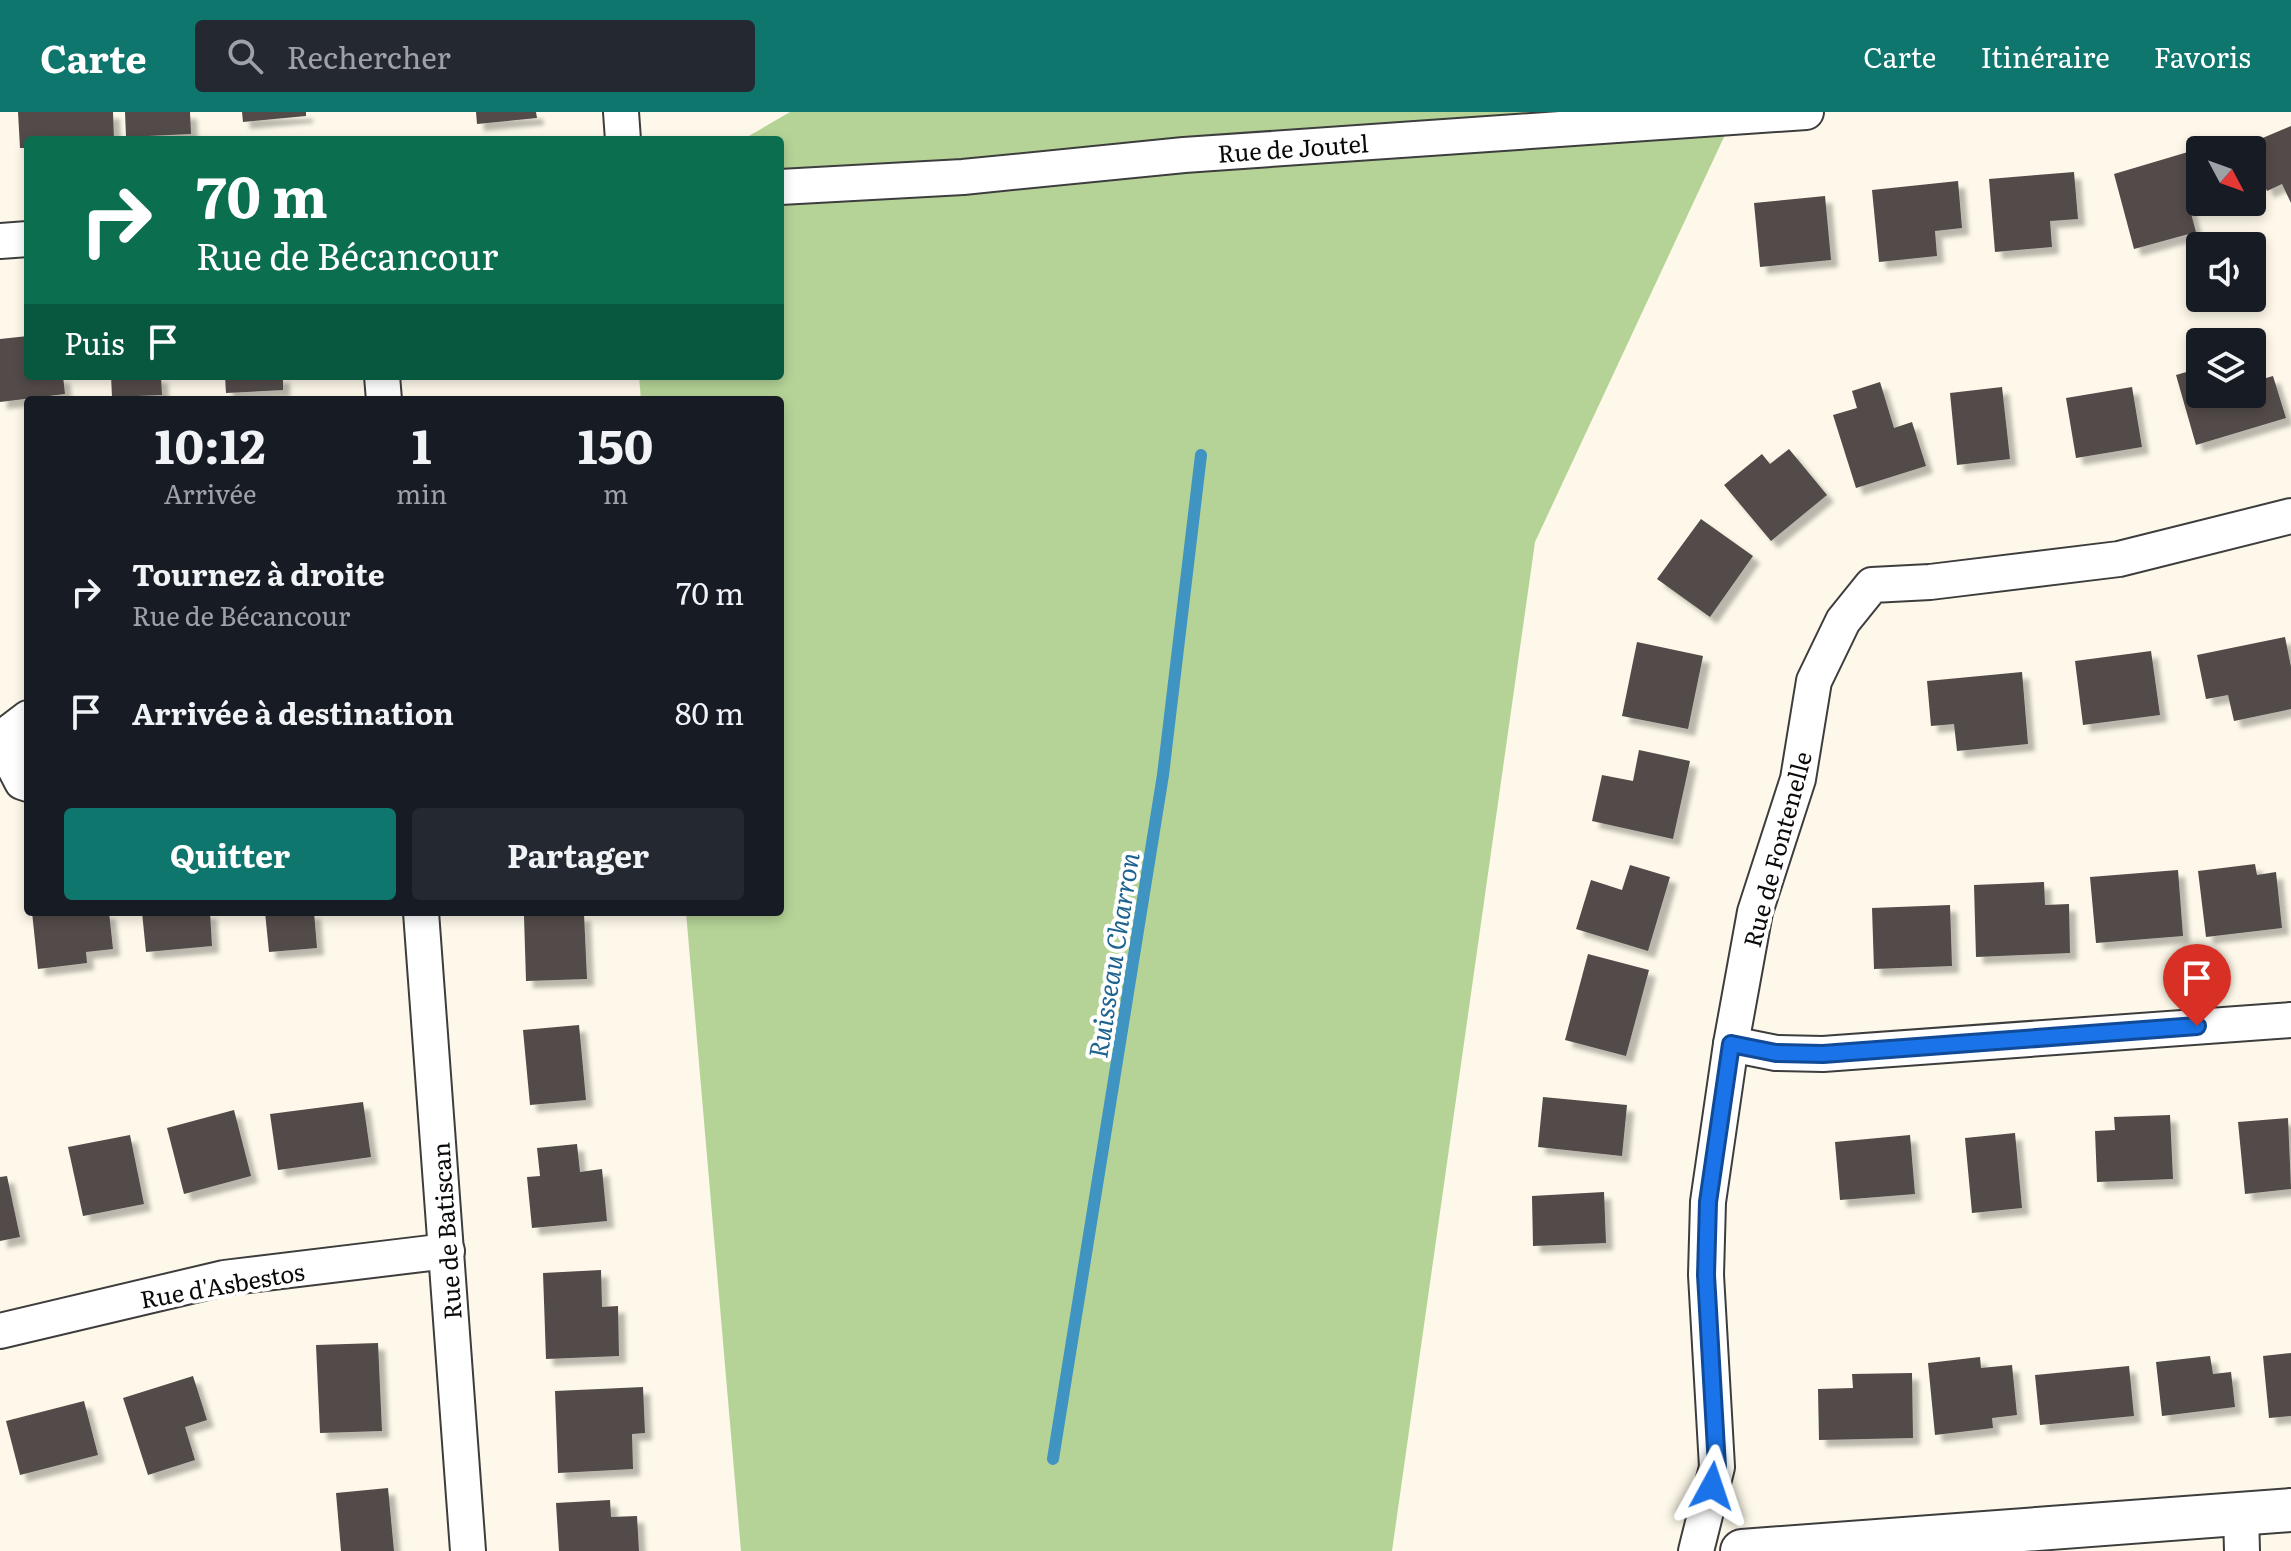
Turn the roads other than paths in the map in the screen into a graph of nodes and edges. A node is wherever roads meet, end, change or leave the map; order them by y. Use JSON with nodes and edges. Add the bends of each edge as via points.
{"nodes":[{"id":1,"x":621,"y":112,"type":"edge"},
{"id":2,"x":1806,"y":112,"type":"edge"},
{"id":3,"x":623,"y":136,"type":"edge"},
{"id":4,"x":784,"y":187,"type":"edge"},
{"id":5,"x":24,"y":239,"type":"edge"},
{"id":6,"x":0,"y":241,"type":"edge"},
{"id":7,"x":2291,"y":516,"type":"edge"},
{"id":8,"x":24,"y":721,"type":"edge"},
{"id":9,"x":24,"y":783,"type":"edge"},
{"id":10,"x":421,"y":916,"type":"edge"},
{"id":11,"x":2291,"y":1020,"type":"edge"},
{"id":12,"x":1731,"y":1044,"type":"junction"},
{"id":13,"x":447,"y":1251,"type":"junction"},
{"id":14,"x":0,"y":1331,"type":"edge"},
{"id":15,"x":2291,"y":1510,"type":"edge"},
{"id":16,"x":2242,"y":1533,"type":"edge"},
{"id":17,"x":2115,"y":1538,"type":"edge"},
{"id":18,"x":468,"y":1551,"type":"edge"},
{"id":19,"x":1696,"y":1551,"type":"edge"},
{"id":20,"x":1742,"y":1551,"type":"edge"}],
"edges":[{"from":1,"to":3,"type":"street"},
{"from":2,"to":4,"type":"street","name":"Rue de Joutel"},
{"from":5,"to":6,"type":"street"},
{"from":7,"to":12,"type":"street","name":"Rue de Fontenelle","via":[[2119,559],[1872,585],[1843,621],[1814,681],[1798,779],[1755,912]]},
{"from":8,"to":9,"type":"street","via":[[11,731],[7,753]]},
{"from":10,"to":13,"type":"street","name":"Rue de Batiscan"},
{"from":11,"to":12,"type":"street","via":[[1823,1054],[1776,1053]]},
{"from":12,"to":19,"type":"street","name":"Rue de Fontenelle","via":[[1708,1202],[1706,1275],[1717,1467]]},
{"from":13,"to":14,"type":"street","name":"Rue d'Asbestos","via":[[224,1278]]},
{"from":13,"to":18,"type":"street","name":"Rue de Batiscan"},
{"from":15,"to":16,"type":"street"},
{"from":16,"to":17,"type":"street"},
{"from":17,"to":20,"type":"street"}]}
